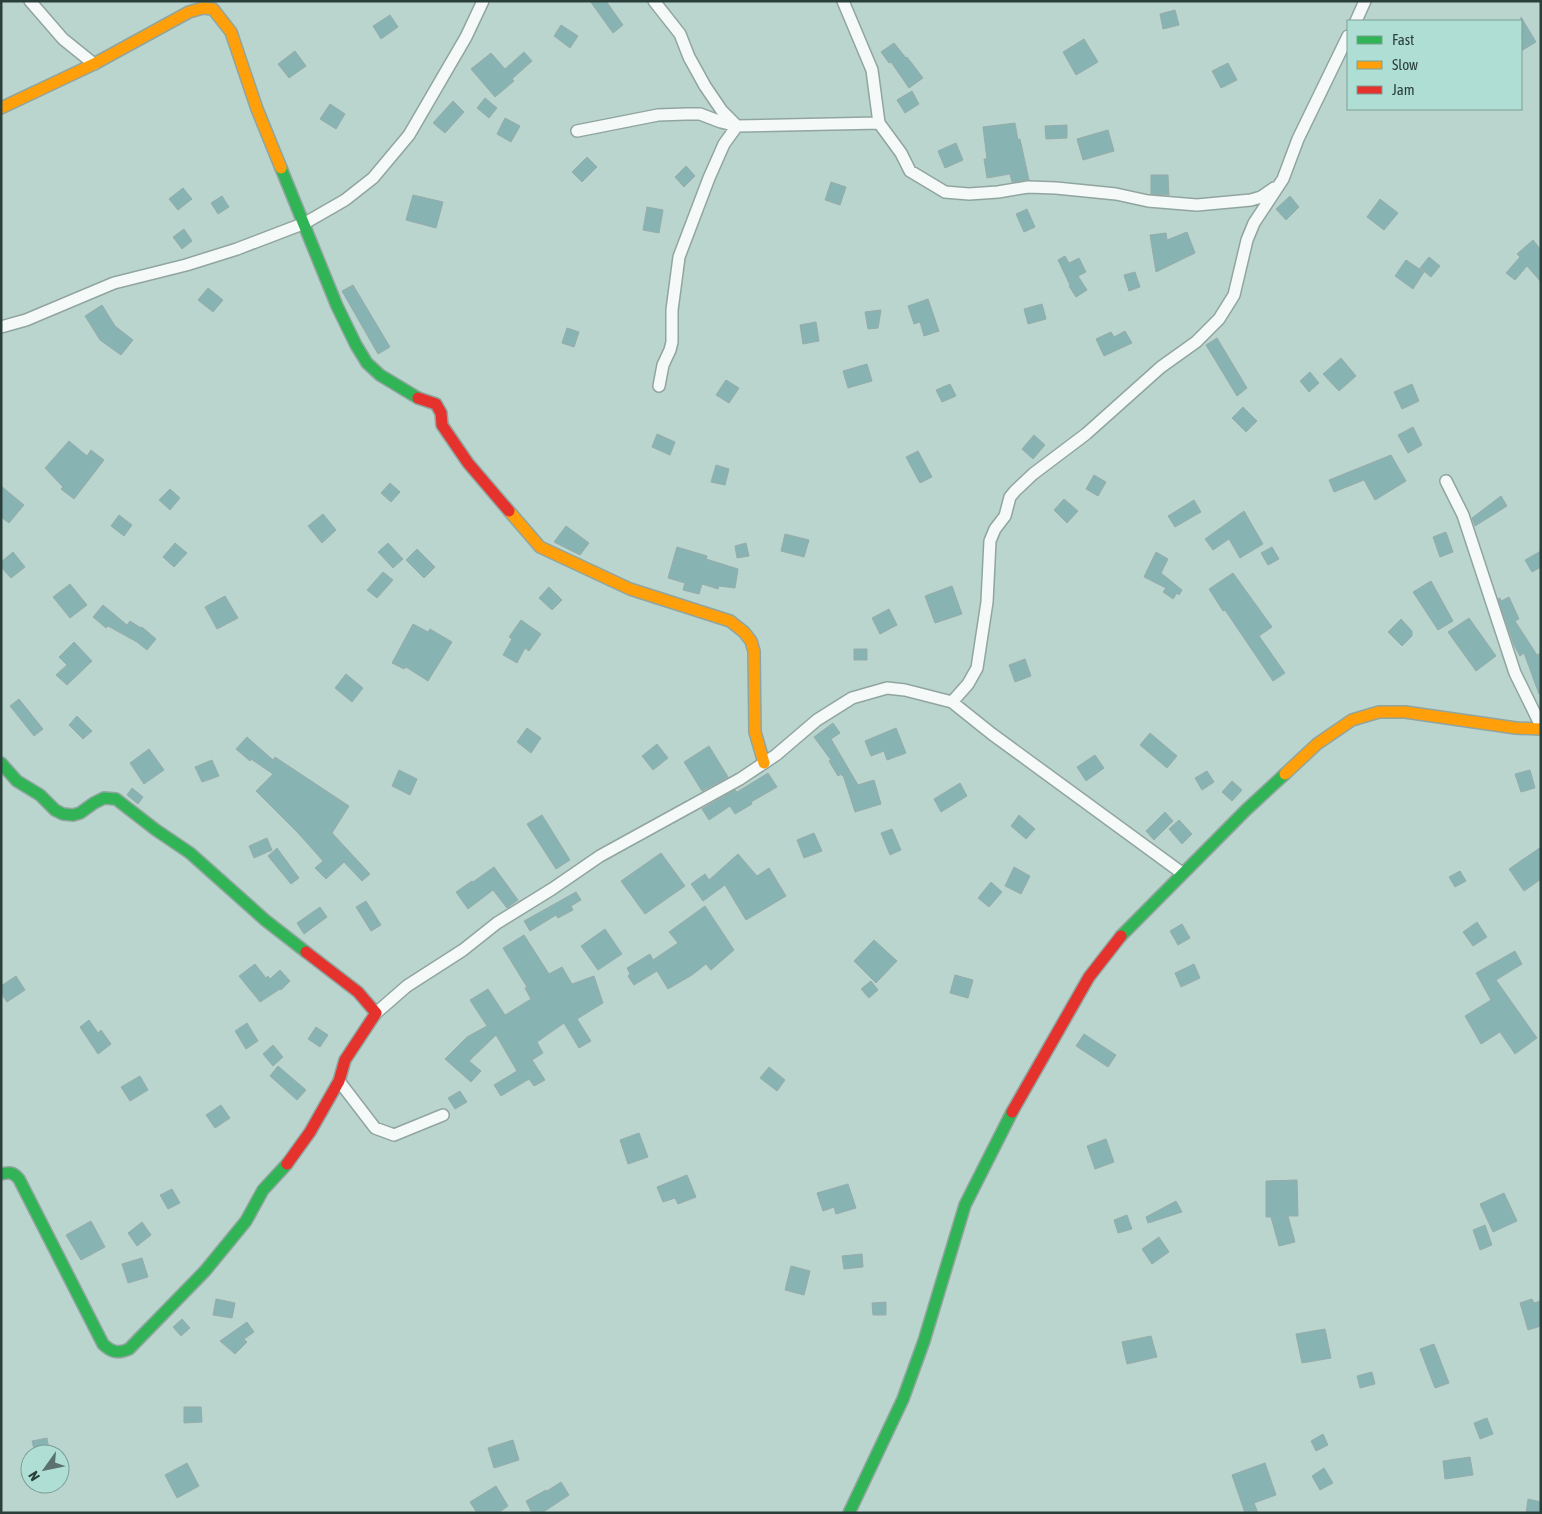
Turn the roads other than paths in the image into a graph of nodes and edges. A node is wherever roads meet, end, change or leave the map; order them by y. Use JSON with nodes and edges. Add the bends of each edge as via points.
{"nodes":[{"id":1,"x":30,"y":1,"type":"edge"},
{"id":2,"x":483,"y":1,"type":"edge"},
{"id":3,"x":654,"y":1,"type":"edge"},
{"id":4,"x":843,"y":1,"type":"edge"},
{"id":5,"x":1365,"y":1,"type":"edge"},
{"id":6,"x":1356,"y":20,"type":"edge"},
{"id":7,"x":1347,"y":38,"type":"edge"},
{"id":8,"x":94,"y":64,"type":"junction"},
{"id":9,"x":1,"y":108,"type":"edge"},
{"id":10,"x":879,"y":123,"type":"junction"},
{"id":11,"x":737,"y":126,"type":"junction"},
{"id":12,"x":577,"y":131,"type":"dead end"},
{"id":13,"x":1283,"y":179,"type":"junction"},
{"id":14,"x":305,"y":223,"type":"junction"},
{"id":15,"x":1,"y":327,"type":"edge"},
{"id":16,"x":659,"y":386,"type":"dead end"},
{"id":17,"x":1446,"y":481,"type":"dead end"},
{"id":18,"x":952,"y":702,"type":"junction"},
{"id":19,"x":1541,"y":728,"type":"edge"},
{"id":20,"x":764,"y":763,"type":"junction"},
{"id":21,"x":1,"y":764,"type":"edge"},
{"id":22,"x":1182,"y":873,"type":"junction"},
{"id":23,"x":376,"y":1013,"type":"junction"},
{"id":24,"x":339,"y":1080,"type":"junction"},
{"id":25,"x":443,"y":1115,"type":"dead end"},
{"id":26,"x":1,"y":1174,"type":"edge"},
{"id":27,"x":849,"y":1513,"type":"edge"}],
"edges":[{"from":1,"to":8,"type":"street","via":[[63,39]]},
{"from":2,"to":14,"type":"street","via":[[466,38],[409,135],[373,178],[345,200]]},
{"from":3,"to":11,"type":"street","via":[[680,34],[705,86]]},
{"from":4,"to":10,"type":"street","via":[[872,70]]},
{"from":5,"to":6,"type":"street"},
{"from":7,"to":13,"type":"street","via":[[1298,139]]},
{"from":8,"to":9,"type":"street"},
{"from":8,"to":14,"type":"street","via":[[189,12],[213,9],[231,32],[257,109]]},
{"from":10,"to":11,"type":"street"},
{"from":10,"to":13,"type":"street","via":[[910,171],[945,192],[969,194],[1028,187],[1056,188],[1197,205],[1256,199]]},
{"from":11,"to":12,"type":"street","via":[[700,114],[686,114],[658,115]]},
{"from":11,"to":16,"type":"street","via":[[712,169],[679,258],[672,310],[672,342]]},
{"from":13,"to":18,"type":"street","via":[[1250,231],[1234,295],[1219,319],[1196,342],[1161,367],[1010,497],[1005,516],[990,541],[987,602],[977,668]]},
{"from":14,"to":15,"type":"street","via":[[237,249],[114,284]]},
{"from":14,"to":20,"type":"street","via":[[337,306],[367,363],[402,390],[436,404],[442,425],[468,463],[540,547],[630,589],[730,622],[744,632],[754,651],[754,732]]},
{"from":17,"to":19,"type":"street","via":[[1463,515],[1515,673]]},
{"from":18,"to":20,"type":"street","via":[[887,688],[852,698],[817,720]]},
{"from":18,"to":22,"type":"street"},
{"from":19,"to":22,"type":"street","via":[[1516,728],[1405,712],[1379,712],[1352,720],[1317,744]]},
{"from":20,"to":23,"type":"street","via":[[600,856],[407,986]]},
{"from":21,"to":23,"type":"street","via":[[16,780],[33,789],[63,815],[76,815],[107,797],[116,799],[190,853],[265,920],[358,992]]},
{"from":22,"to":27,"type":"street","via":[[1120,937],[1089,977],[1005,1124],[965,1205],[903,1399]]},
{"from":23,"to":24,"type":"street","via":[[345,1060]]},
{"from":24,"to":25,"type":"street","via":[[375,1128],[394,1136]]},
{"from":24,"to":26,"type":"street","via":[[310,1132],[289,1162],[263,1190],[246,1221],[205,1271],[123,1352],[115,1353],[102,1344],[19,1179],[14,1173]]}]}
